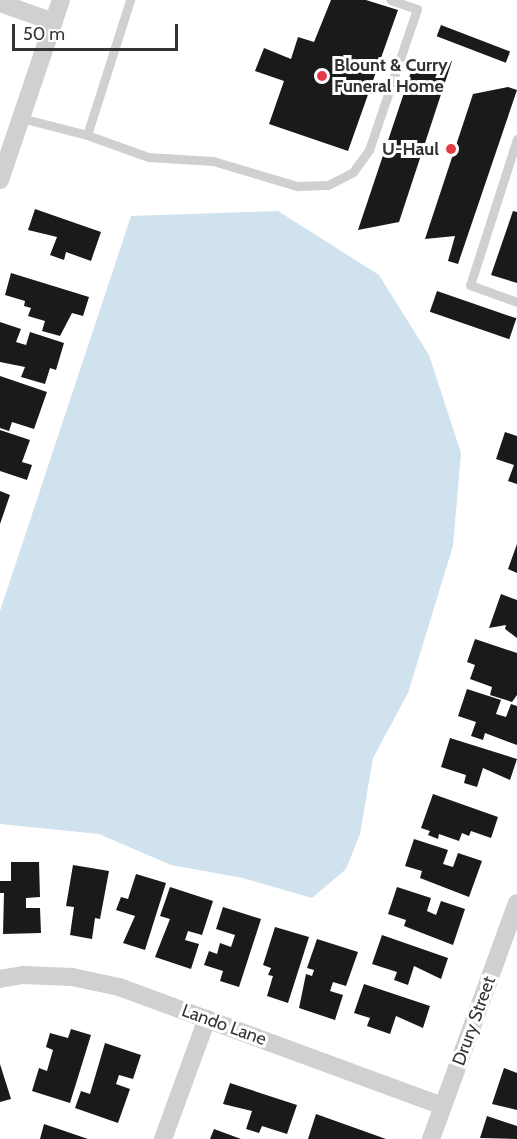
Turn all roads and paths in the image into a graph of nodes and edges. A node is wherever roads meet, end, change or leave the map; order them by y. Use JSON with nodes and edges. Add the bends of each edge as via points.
{"nodes":[{"id":1,"x":61,"y":0,"type":"edge"},
{"id":2,"x":130,"y":0,"type":"edge"},
{"id":3,"x":391,"y":0,"type":"edge"},
{"id":4,"x":0,"y":3,"type":"edge"},
{"id":5,"x":54,"y":22,"type":"junction"},
{"id":6,"x":21,"y":118,"type":"junction"},
{"id":7,"x":87,"y":135,"type":"junction"},
{"id":8,"x":517,"y":139,"type":"edge"},
{"id":9,"x":0,"y":180,"type":"edge"},
{"id":10,"x":517,"y":302,"type":"edge"},
{"id":11,"x":517,"y":903,"type":"edge"},
{"id":12,"x":0,"y":980,"type":"edge"},
{"id":13,"x":207,"y":1019,"type":"junction"},
{"id":14,"x":443,"y":1106,"type":"junction"},
{"id":15,"x":163,"y":1139,"type":"edge"},
{"id":16,"x":431,"y":1139,"type":"edge"}],
"edges":[{"from":1,"to":5,"type":"street"},
{"from":2,"to":7,"type":"lane"},
{"from":3,"to":7,"type":"lane","via":[[417,9],[369,150],[353,172],[328,185],[297,186],[213,161],[148,157]]},
{"from":4,"to":5,"type":"street"},
{"from":5,"to":6,"type":"street"},
{"from":6,"to":7,"type":"lane"},
{"from":6,"to":9,"type":"street"},
{"from":8,"to":10,"type":"lane","via":[[470,285]]},
{"from":11,"to":14,"type":"street","name":"Drury Street"},
{"from":12,"to":13,"type":"street","name":"Lando Lane","via":[[23,975],[72,977],[119,987]]},
{"from":13,"to":14,"type":"street","name":"Lando Lane"},
{"from":13,"to":15,"type":"street"},
{"from":14,"to":16,"type":"street","name":"Drury Street"}]}
